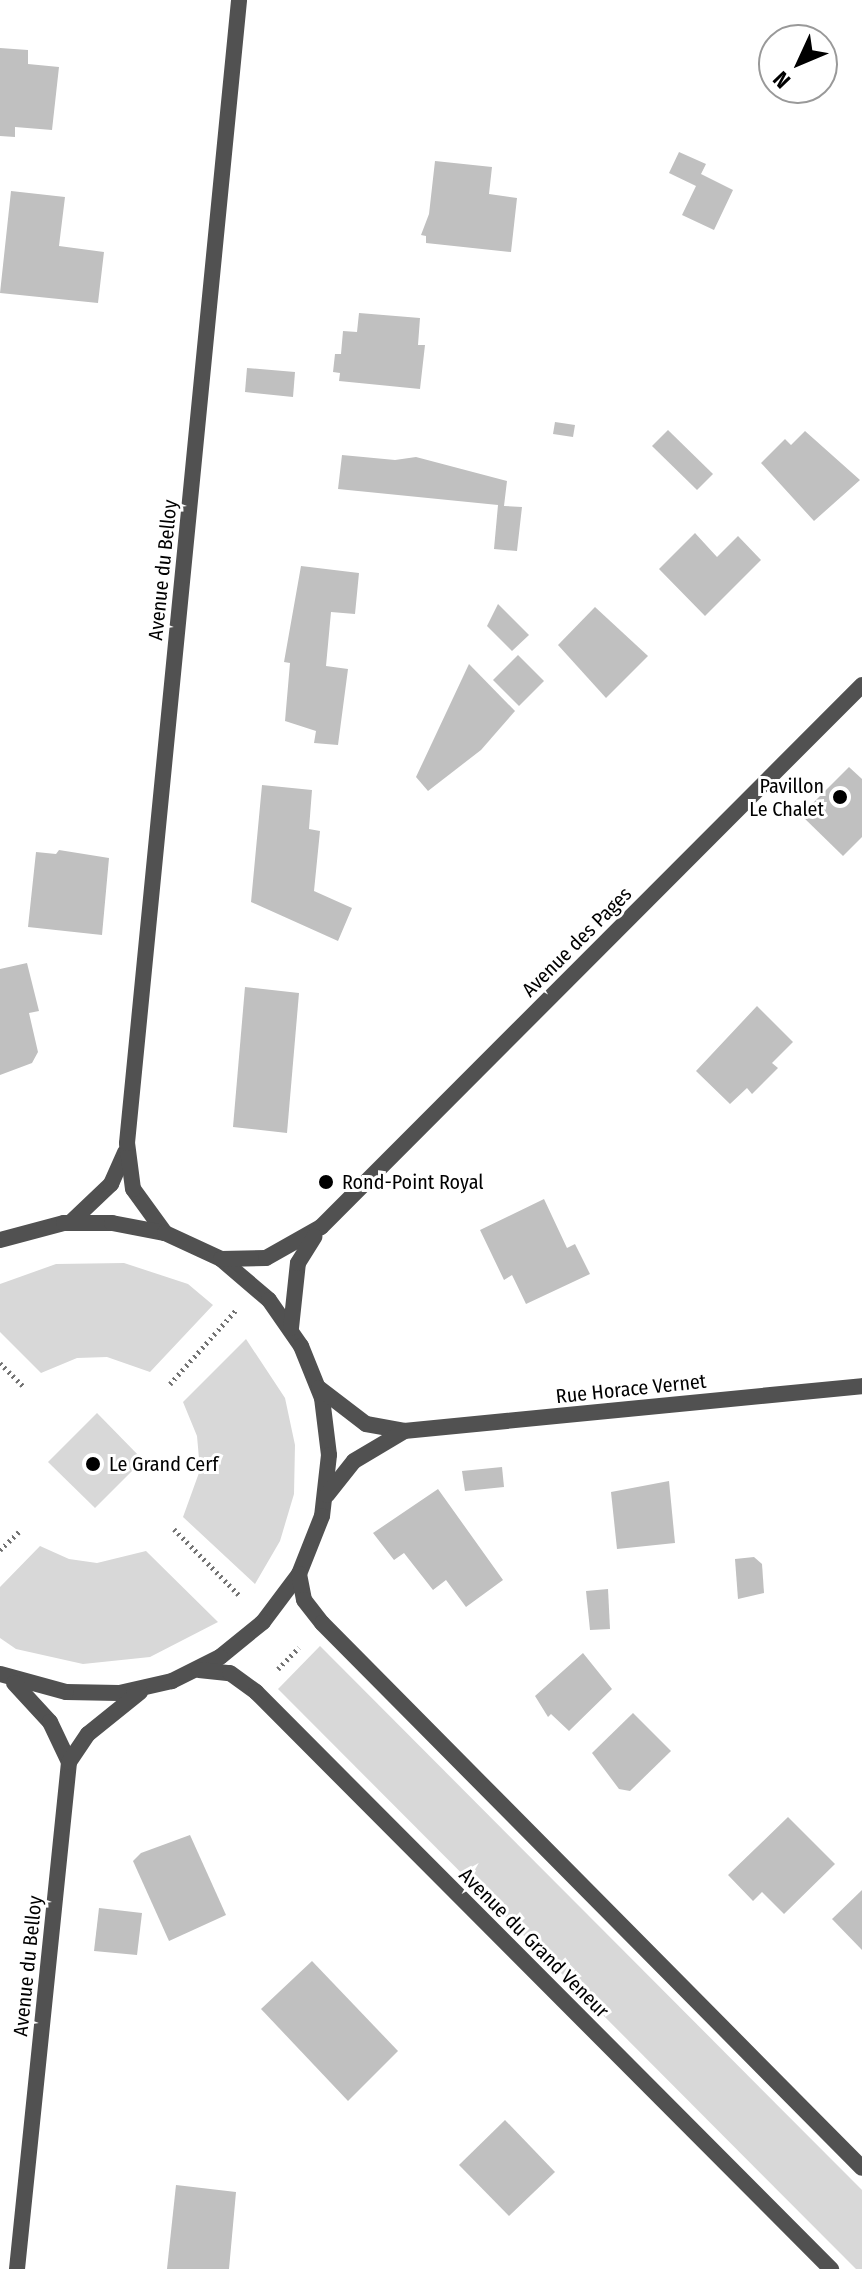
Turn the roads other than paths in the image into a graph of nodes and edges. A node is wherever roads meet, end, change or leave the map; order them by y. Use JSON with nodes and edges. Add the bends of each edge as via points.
{"nodes":[{"id":1,"x":239,"y":0,"type":"edge"},
{"id":2,"x":862,"y":685,"type":"edge"},
{"id":3,"x":127,"y":1143,"type":"junction"},
{"id":4,"x":70,"y":1223,"type":"junction"},
{"id":5,"x":321,"y":1227,"type":"junction"},
{"id":6,"x":165,"y":1233,"type":"junction"},
{"id":7,"x":0,"y":1240,"type":"edge"},
{"id":8,"x":221,"y":1259,"type":"junction"},
{"id":9,"x":291,"y":1330,"type":"junction"},
{"id":10,"x":862,"y":1386,"type":"edge"},
{"id":11,"x":318,"y":1387,"type":"junction"},
{"id":12,"x":404,"y":1431,"type":"junction"},
{"id":13,"x":326,"y":1496,"type":"junction"},
{"id":14,"x":299,"y":1574,"type":"junction"},
{"id":15,"x":197,"y":1670,"type":"junction"},
{"id":16,"x":4,"y":1676,"type":"edge"},
{"id":17,"x":146,"y":1688,"type":"junction"},
{"id":18,"x":69,"y":1762,"type":"junction"},
{"id":19,"x":862,"y":2168,"type":"edge"},
{"id":20,"x":17,"y":2269,"type":"edge"},
{"id":21,"x":831,"y":2269,"type":"edge"}],
"edges":[{"from":1,"to":3,"type":"street","name":"Avenue du Belloy"},
{"from":2,"to":5,"type":"street","name":"Avenue des Pages"},
{"from":3,"to":4,"type":"street","via":[[111,1184]]},
{"from":3,"to":6,"type":"street","via":[[133,1189]]},
{"from":4,"to":6,"type":"street","via":[[121,1223]]},
{"from":4,"to":7,"type":"street"},
{"from":5,"to":8,"type":"street","via":[[266,1258]]},
{"from":5,"to":9,"type":"street","via":[[298,1263]]},
{"from":6,"to":8,"type":"street"},
{"from":8,"to":9,"type":"street","via":[[256,1287]]},
{"from":9,"to":11,"type":"street"},
{"from":10,"to":12,"type":"street","name":"Rue Horace Vernet"},
{"from":11,"to":12,"type":"street","via":[[366,1424]]},
{"from":11,"to":13,"type":"street","via":[[328,1435]]},
{"from":12,"to":13,"type":"street","via":[[354,1461]]},
{"from":13,"to":14,"type":"street"},
{"from":14,"to":15,"type":"street","via":[[250,1635]]},
{"from":14,"to":19,"type":"street","via":[[304,1600],[322,1623]]},
{"from":15,"to":17,"type":"street"},
{"from":15,"to":21,"type":"street","name":"Avenue du Grand Veneur","via":[[230,1673],[256,1692]]},
{"from":16,"to":17,"type":"street","via":[[66,1692]]},
{"from":16,"to":18,"type":"street","via":[[50,1722]]},
{"from":17,"to":18,"type":"street","via":[[106,1716]]},
{"from":18,"to":20,"type":"street","name":"Avenue du Belloy"}]}
